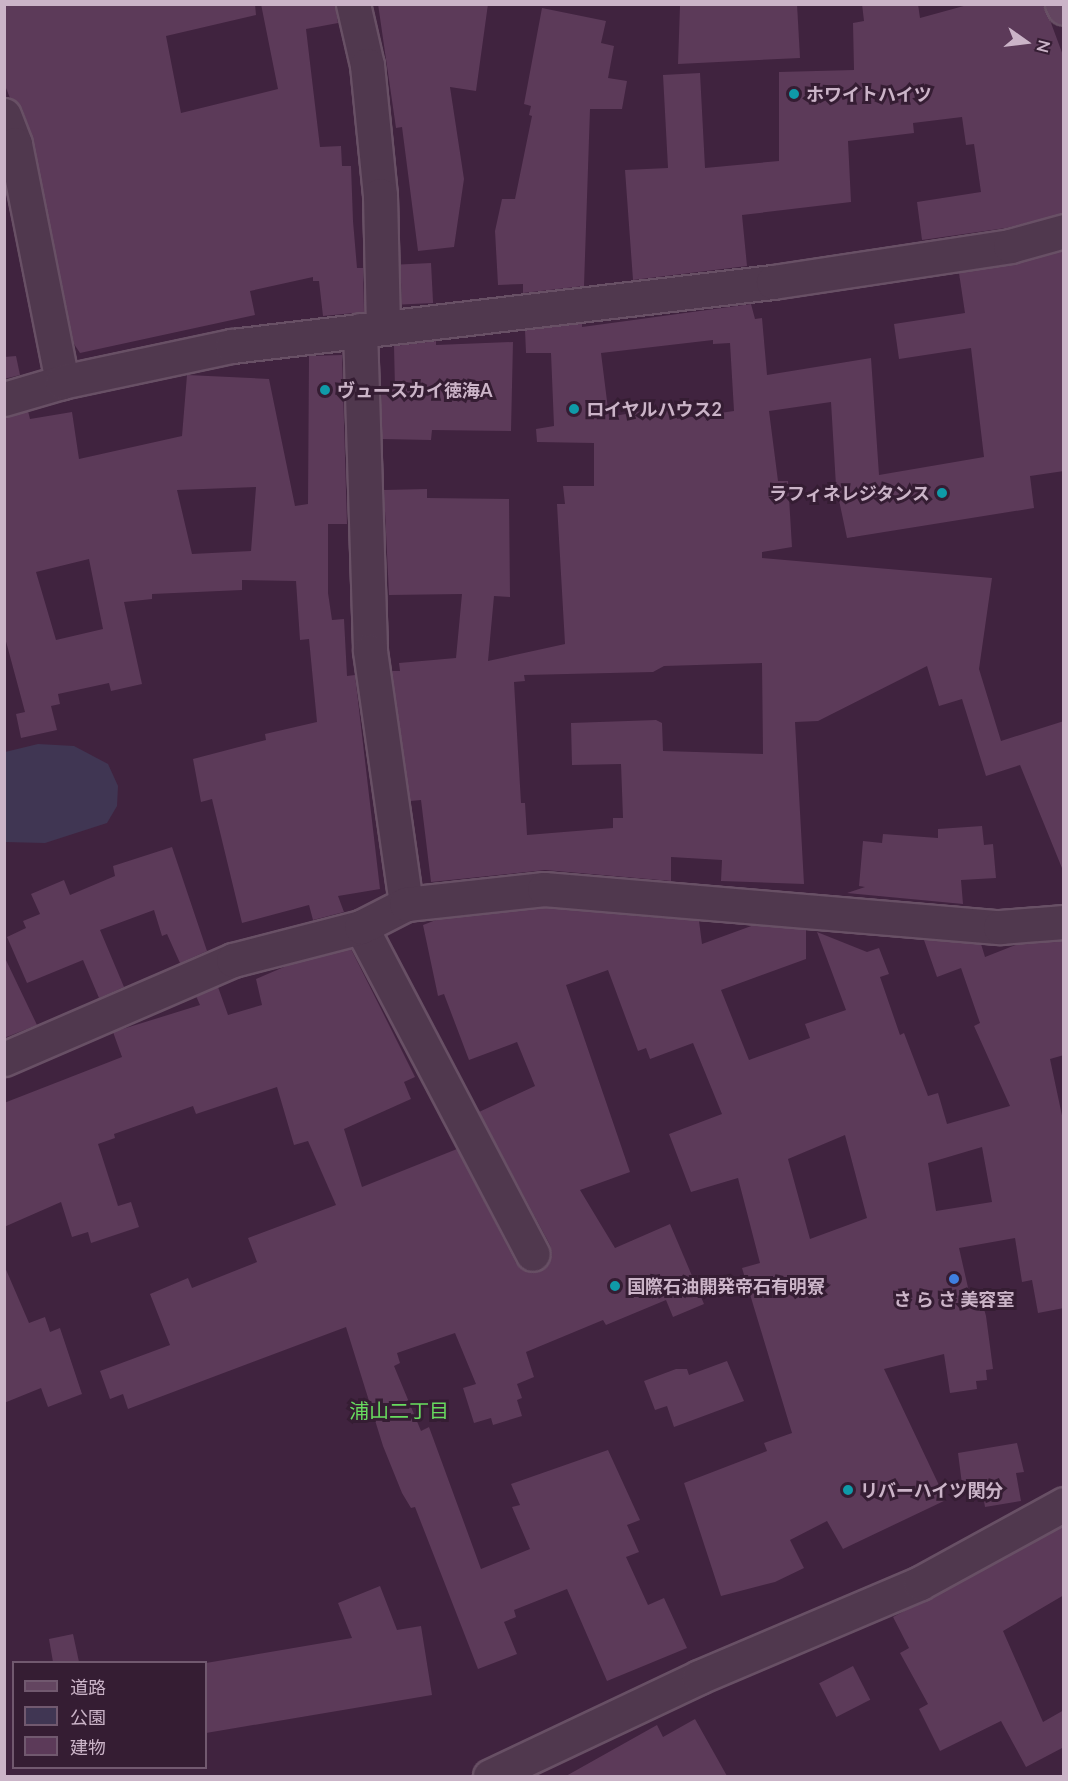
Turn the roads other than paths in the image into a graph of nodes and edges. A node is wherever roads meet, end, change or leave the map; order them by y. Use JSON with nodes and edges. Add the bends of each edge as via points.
{"nodes":[{"id":1,"x":354,"y":4,"type":"edge"},
{"id":2,"x":4,"y":115,"type":"edge"},
{"id":3,"x":1064,"y":231,"type":"edge"},
{"id":4,"x":372,"y":328,"type":"junction"},
{"id":5,"x":62,"y":382,"type":"junction"},
{"id":6,"x":4,"y":399,"type":"edge"},
{"id":7,"x":406,"y":904,"type":"junction"},
{"id":8,"x":1064,"y":922,"type":"edge"},
{"id":9,"x":361,"y":927,"type":"junction"},
{"id":10,"x":4,"y":1059,"type":"edge"},
{"id":11,"x":533,"y":1254,"type":"dead end"},
{"id":12,"x":1064,"y":1504,"type":"edge"},
{"id":13,"x":492,"y":1776,"type":"edge"}],
"edges":[{"from":1,"to":4,"type":"street","via":[[367,65],[380,195]]},
{"from":2,"to":5,"type":"street","via":[[15,144]]},
{"from":3,"to":4,"type":"street","via":[[1011,246],[773,282]]},
{"from":4,"to":5,"type":"street","via":[[232,346]]},
{"from":4,"to":7,"type":"street","via":[[370,651]]},
{"from":5,"to":6,"type":"street"},
{"from":7,"to":8,"type":"street","via":[[544,889],[1000,927]]},
{"from":7,"to":9,"type":"street"},
{"from":9,"to":10,"type":"street","via":[[233,960]]},
{"from":9,"to":11,"type":"street"},
{"from":12,"to":13,"type":"street","via":[[920,1583],[699,1677]]}]}
